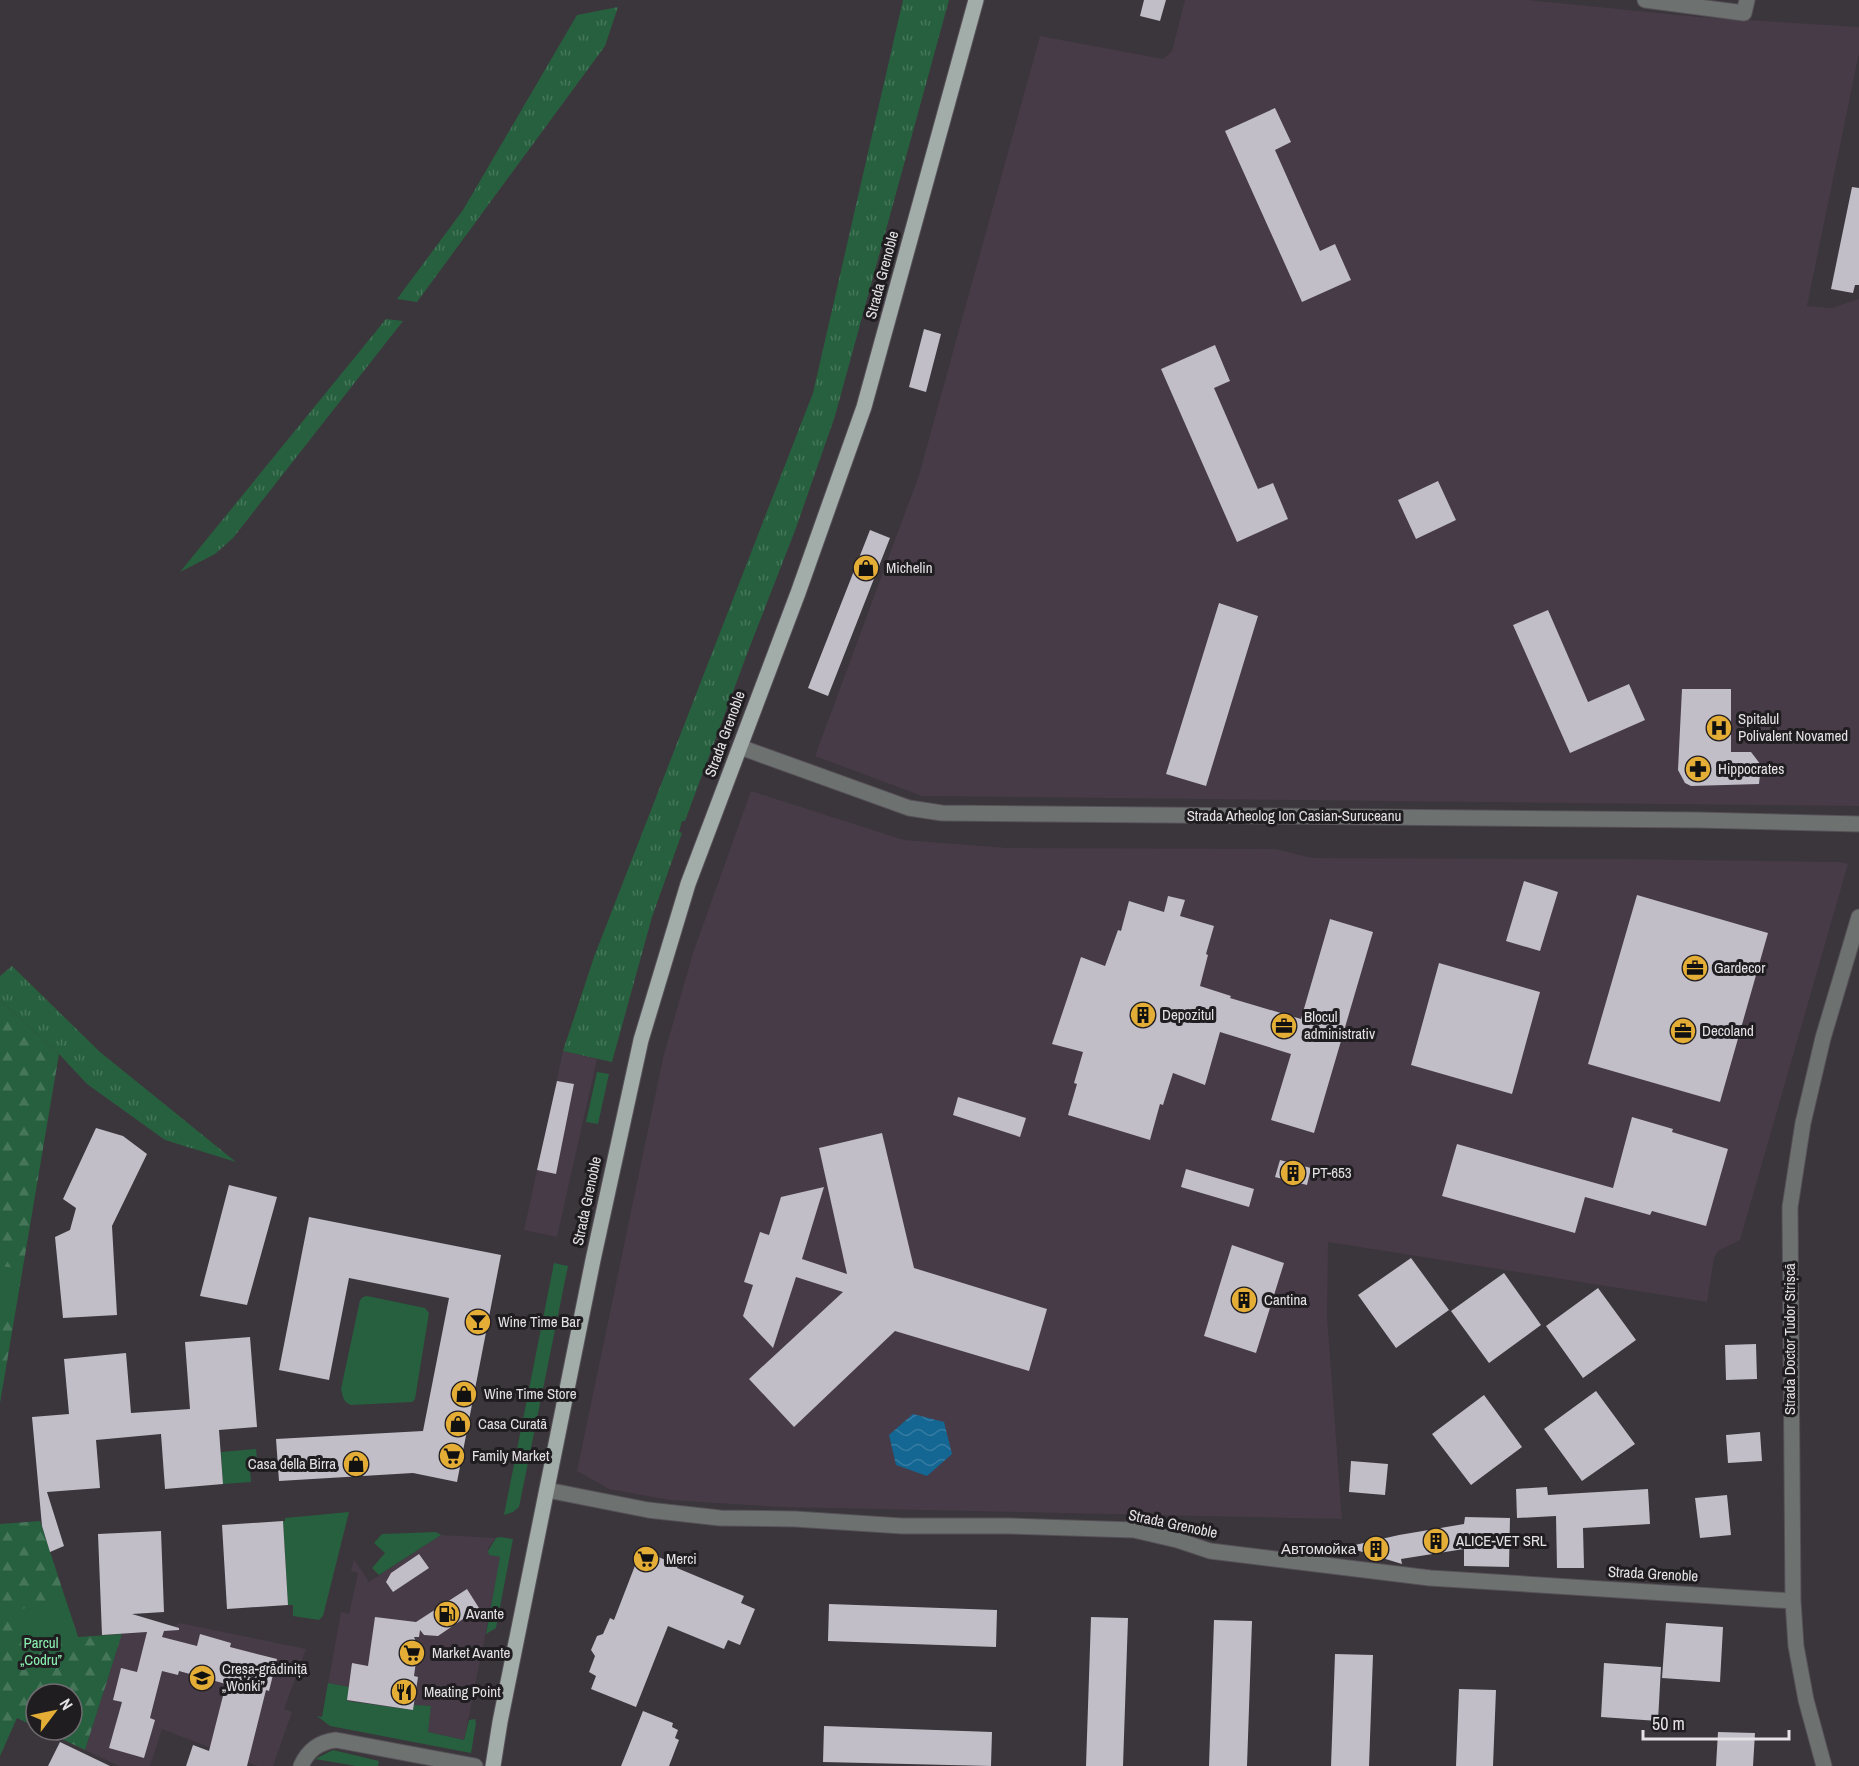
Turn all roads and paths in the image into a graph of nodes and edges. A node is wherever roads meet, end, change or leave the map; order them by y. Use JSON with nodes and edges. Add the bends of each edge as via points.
{"nodes":[{"id":1,"x":976,"y":0,"type":"edge"},
{"id":2,"x":1645,"y":0,"type":"edge"},
{"id":3,"x":1746,"y":6,"type":"edge"},
{"id":4,"x":740,"y":747,"type":"junction"},
{"id":5,"x":1859,"y":824,"type":"edge"},
{"id":6,"x":1859,"y":916,"type":"edge"},
{"id":7,"x":547,"y":1490,"type":"junction"},
{"id":8,"x":1793,"y":1601,"type":"junction"},
{"id":9,"x":301,"y":1766,"type":"edge"},
{"id":10,"x":475,"y":1766,"type":"edge"},
{"id":11,"x":493,"y":1766,"type":"edge"},
{"id":12,"x":1824,"y":1766,"type":"edge"}],
"edges":[{"from":1,"to":4,"type":"main road","name":"Strada Grenoble","via":[[864,407]]},
{"from":2,"to":3,"type":"street"},
{"from":4,"to":5,"type":"street","name":"Strada Arheolog Ion Casian-Suruceanu","via":[[909,808],[942,813]]},
{"from":4,"to":7,"type":"main road","name":"Strada Grenoble","via":[[688,884],[641,1040]]},
{"from":6,"to":8,"type":"street","name":"Strada Doctor Tudor Strișcă","via":[[1805,1112],[1790,1208]]},
{"from":7,"to":8,"type":"street","name":"Strada Grenoble","via":[[648,1510],[720,1518],[1134,1530],[1210,1551],[1430,1578]]},
{"from":7,"to":11,"type":"main road","name":"Strada Grenoble"},
{"from":8,"to":12,"type":"street","name":"Strada Doctor Tudor Strișcă","via":[[1798,1657]]},
{"from":9,"to":10,"type":"street","via":[[310,1751],[336,1740]]}]}
